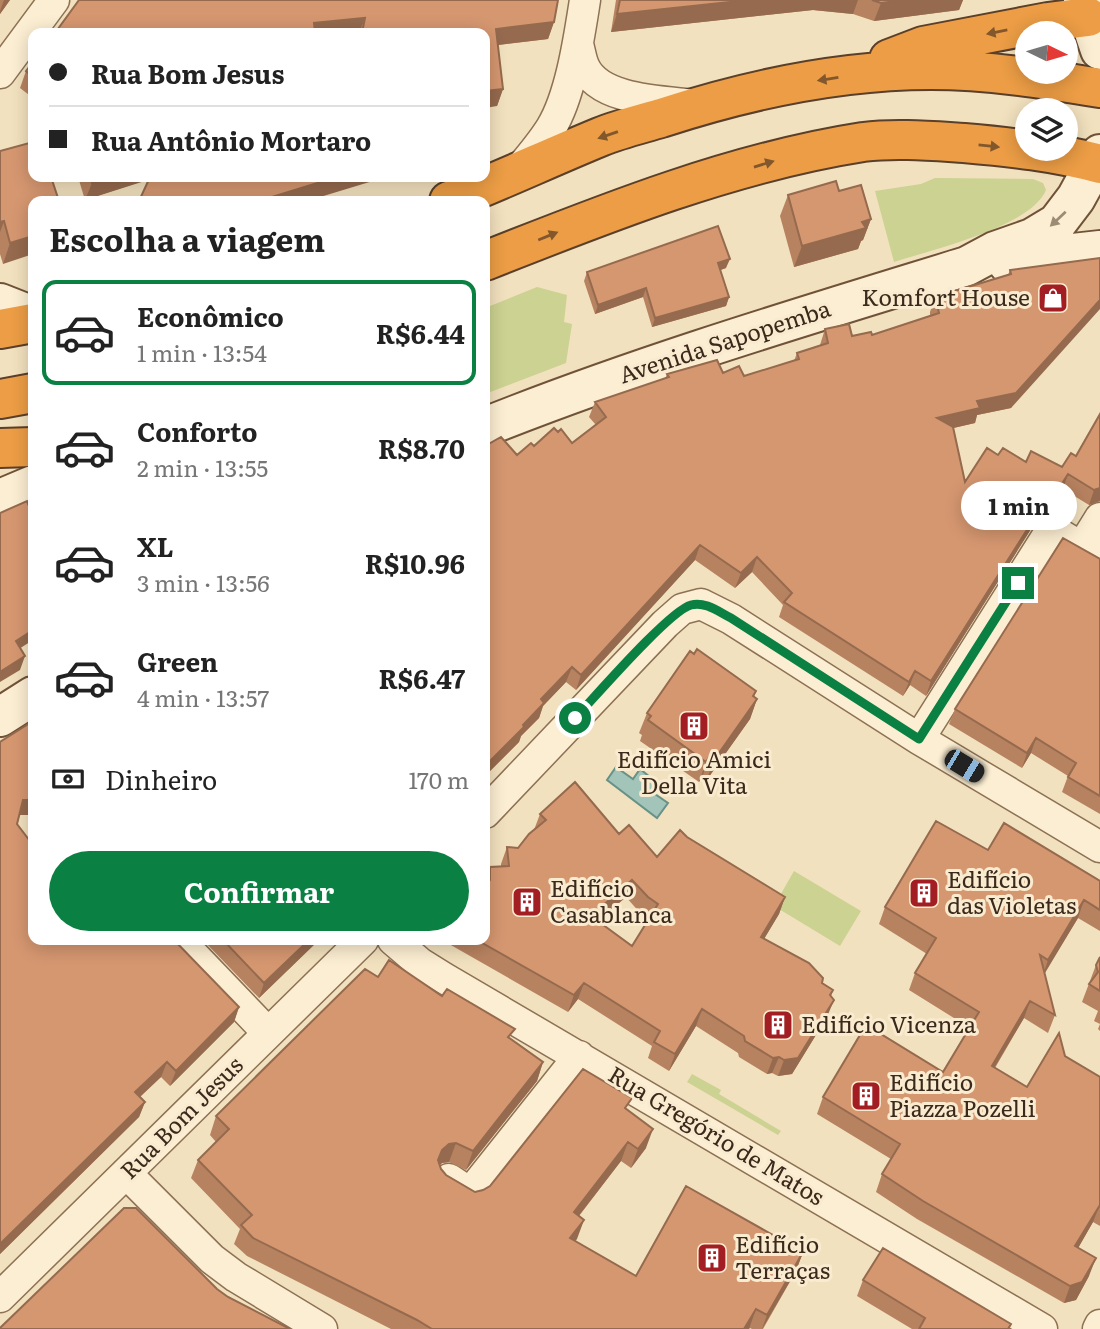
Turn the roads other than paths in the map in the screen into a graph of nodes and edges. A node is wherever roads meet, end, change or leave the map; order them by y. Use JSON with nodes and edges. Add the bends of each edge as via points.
{"nodes":[{"id":1,"x":54,"y":0,"type":"edge"},
{"id":2,"x":582,"y":1,"type":"edge"},
{"id":3,"x":1091,"y":22,"type":"edge"},
{"id":4,"x":32,"y":28,"type":"edge"},
{"id":5,"x":28,"y":33,"type":"edge"},
{"id":6,"x":578,"y":44,"type":"junction"},
{"id":7,"x":3,"y":65,"type":"edge"},
{"id":8,"x":865,"y":73,"type":"junction"},
{"id":9,"x":1100,"y":88,"type":"edge"},
{"id":10,"x":700,"y":105,"type":"junction"},
{"id":11,"x":1098,"y":160,"type":"edge"},
{"id":12,"x":515,"y":175,"type":"junction"},
{"id":13,"x":462,"y":196,"type":"edge"},
{"id":14,"x":1100,"y":250,"type":"edge"},
{"id":15,"x":490,"y":259,"type":"edge"},
{"id":16,"x":967,"y":266,"type":"junction"},
{"id":17,"x":0,"y":303,"type":"edge"},
{"id":18,"x":28,"y":314,"type":"edge"},
{"id":19,"x":28,"y":324,"type":"edge"},
{"id":20,"x":0,"y":329,"type":"edge"},
{"id":21,"x":28,"y":394,"type":"edge"},
{"id":22,"x":0,"y":399,"type":"edge"},
{"id":23,"x":490,"y":425,"type":"edge"},
{"id":24,"x":28,"y":447,"type":"edge"},
{"id":25,"x":0,"y":448,"type":"edge"},
{"id":26,"x":28,"y":487,"type":"edge"},
{"id":27,"x":0,"y":499,"type":"edge"},
{"id":28,"x":1100,"y":518,"type":"edge"},
{"id":29,"x":1091,"y":553,"type":"edge"},
{"id":30,"x":28,"y":699,"type":"edge"},
{"id":31,"x":0,"y":717,"type":"edge"},
{"id":32,"x":919,"y":739,"type":"junction"},
{"id":33,"x":490,"y":808,"type":"edge"},
{"id":34,"x":1100,"y":847,"type":"edge"},
{"id":35,"x":184,"y":945,"type":"edge"},
{"id":36,"x":358,"y":945,"type":"edge"},
{"id":37,"x":399,"y":945,"type":"edge"},
{"id":38,"x":268,"y":1033,"type":"junction"},
{"id":39,"x":579,"y":1056,"type":"junction"},
{"id":40,"x":126,"y":1173,"type":"junction"},
{"id":41,"x":449,"y":1179,"type":"edge"},
{"id":42,"x":0,"y":1297,"type":"edge"},
{"id":43,"x":321,"y":1329,"type":"edge"},
{"id":44,"x":1042,"y":1329,"type":"edge"}],
"edges":[{"from":1,"to":4,"type":"street"},
{"from":2,"to":6,"type":"street"},
{"from":3,"to":8,"type":"highway","one_way":true,"via":[[1048,22],[923,46]]},
{"from":5,"to":7,"type":"street"},
{"from":6,"to":10,"type":"street","via":[[590,76],[614,92]]},
{"from":6,"to":12,"type":"street","via":[[552,126]]},
{"from":8,"to":9,"type":"highway","via":[[969,71]]},
{"from":8,"to":10,"type":"highway","one_way":true},
{"from":10,"to":12,"type":"highway","one_way":true,"via":[[602,136]]},
{"from":15,"to":11,"type":"highway","one_way":true,"via":[[671,192],[778,159],[866,142],[924,140]]},
{"from":11,"to":16,"type":"main road","name":"Avenida Sapopemba","one_way":true,"via":[[1057,223],[1032,239]]},
{"from":12,"to":13,"type":"highway"},
{"from":14,"to":16,"type":"main road","name":"Avenida Sapopemba"},
{"from":16,"to":23,"type":"main road","name":"Avenida Sapopemba","via":[[583,388]]},
{"from":17,"to":18,"type":"main road"},
{"from":19,"to":20,"type":"highway"},
{"from":21,"to":22,"type":"highway"},
{"from":24,"to":25,"type":"highway"},
{"from":26,"to":27,"type":"main road"},
{"from":28,"to":29,"type":"street"},
{"from":29,"to":32,"type":"street","via":[[1058,533],[1046,538]]},
{"from":30,"to":31,"type":"main road"},
{"from":32,"to":33,"type":"street","via":[[731,618],[708,606],[691,605],[665,624]]},
{"from":32,"to":34,"type":"street"},
{"from":35,"to":38,"type":"street"},
{"from":36,"to":38,"type":"street","name":"Rua Bom Jesus"},
{"from":37,"to":39,"type":"street","name":"Rua Gregório de Matos","via":[[419,963]]},
{"from":38,"to":40,"type":"street","name":"Rua Bom Jesus"},
{"from":39,"to":41,"type":"street","via":[[470,1194]]},
{"from":39,"to":44,"type":"street","name":"Rua Gregório de Matos"},
{"from":40,"to":42,"type":"street","name":"Rua Bom Jesus"},
{"from":40,"to":43,"type":"street","via":[[212,1259]]}]}
